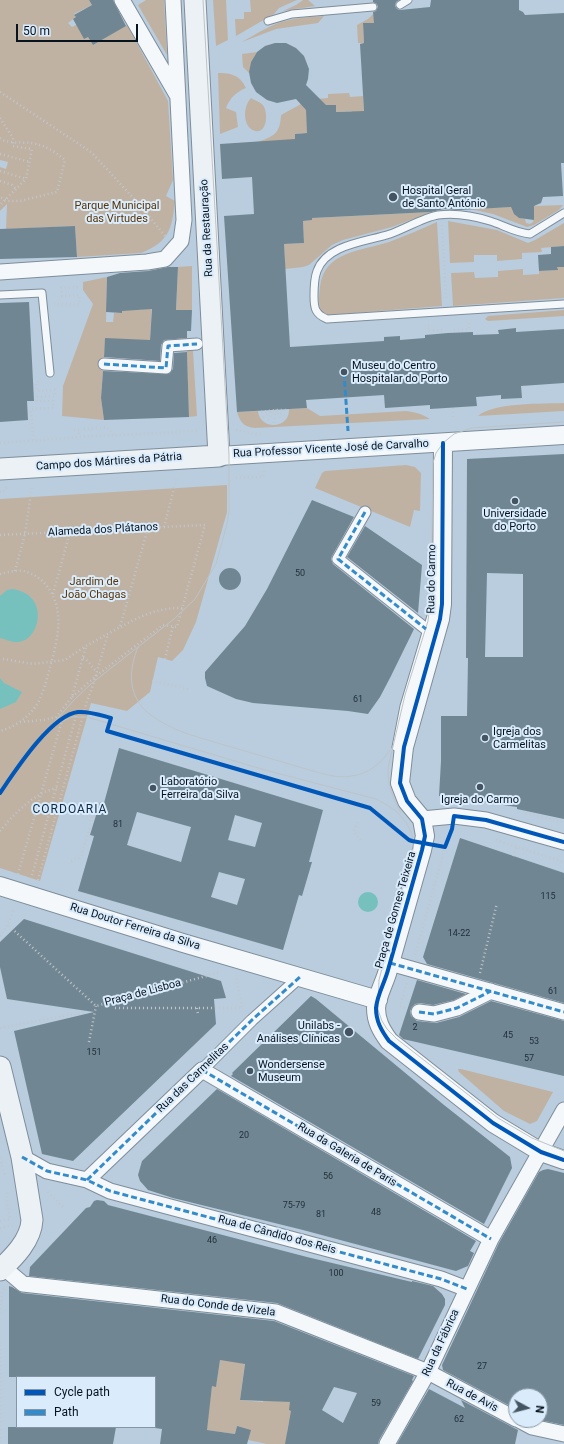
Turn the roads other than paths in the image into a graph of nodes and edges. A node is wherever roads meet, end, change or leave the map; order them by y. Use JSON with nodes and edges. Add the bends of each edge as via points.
{"nodes":[{"id":1,"x":122,"y":0,"type":"edge"},
{"id":2,"x":173,"y":0,"type":"edge"},
{"id":3,"x":195,"y":0,"type":"edge"},
{"id":4,"x":408,"y":0,"type":"edge"},
{"id":5,"x":400,"y":5,"type":"dead end"},
{"id":6,"x":373,"y":8,"type":"dead end"},
{"id":7,"x":268,"y":21,"type":"dead end"},
{"id":8,"x":178,"y":98,"type":"junction"},
{"id":9,"x":564,"y":213,"type":"edge"},
{"id":10,"x":0,"y":272,"type":"edge"},
{"id":11,"x":0,"y":295,"type":"edge"},
{"id":12,"x":564,"y":304,"type":"edge"},
{"id":13,"x":197,"y":344,"type":"dead end"},
{"id":14,"x":104,"y":364,"type":"dead end"},
{"id":15,"x":50,"y":373,"type":"dead end"},
{"id":16,"x":564,"y":435,"type":"edge"},
{"id":17,"x":442,"y":443,"type":"junction"},
{"id":18,"x":219,"y":456,"type":"junction"},
{"id":19,"x":4,"y":478,"type":"edge"},
{"id":20,"x":365,"y":512,"type":"dead end"},
{"id":21,"x":442,"y":586,"type":"junction"},
{"id":22,"x":426,"y":629,"type":"junction"},
{"id":23,"x":400,"y":783,"type":"junction"},
{"id":24,"x":422,"y":818,"type":"junction"},
{"id":25,"x":564,"y":842,"type":"edge"},
{"id":26,"x":0,"y":886,"type":"edge"},
{"id":27,"x":390,"y":963,"type":"junction"},
{"id":28,"x":300,"y":977,"type":"junction"},
{"id":29,"x":484,"y":989,"type":"junction"},
{"id":30,"x":378,"y":1000,"type":"junction"},
{"id":31,"x":419,"y":1012,"type":"dead end"},
{"id":32,"x":564,"y":1012,"type":"edge"},
{"id":33,"x":0,"y":1067,"type":"edge"},
{"id":34,"x":202,"y":1070,"type":"junction"},
{"id":35,"x":564,"y":1110,"type":"edge"},
{"id":36,"x":541,"y":1152,"type":"junction"},
{"id":37,"x":22,"y":1157,"type":"junction"},
{"id":38,"x":564,"y":1160,"type":"edge"},
{"id":39,"x":87,"y":1180,"type":"junction"},
{"id":40,"x":491,"y":1239,"type":"junction"},
{"id":41,"x":3,"y":1274,"type":"edge"},
{"id":42,"x":466,"y":1289,"type":"junction"},
{"id":43,"x":428,"y":1372,"type":"junction"},
{"id":44,"x":508,"y":1414,"type":"edge"},
{"id":45,"x":537,"y":1428,"type":"edge"},
{"id":46,"x":564,"y":1434,"type":"edge"},
{"id":47,"x":388,"y":1444,"type":"edge"}],
"edges":[{"from":1,"to":8,"type":"street"},
{"from":2,"to":8,"type":"street"},
{"from":3,"to":18,"type":"main road","name":"Rua da Restauração"},
{"from":4,"to":5,"type":"lane"},
{"from":6,"to":7,"type":"lane","via":[[292,14]]},
{"from":8,"to":10,"type":"street","via":[[184,220],[181,241],[165,259]]},
{"from":9,"to":12,"type":"lane","via":[[530,234],[490,221],[437,215],[391,234],[336,250],[322,262],[314,281],[316,311],[319,316],[327,319]]},
{"from":11,"to":15,"type":"lane","via":[[42,293]]},
{"from":13,"to":14,"type":"street","via":[[168,346],[166,368]]},
{"from":16,"to":17,"type":"street","name":"Rua Professor Vicente José de Carvalho"},
{"from":17,"to":18,"type":"street","name":"Rua Professor Vicente José de Carvalho"},
{"from":17,"to":21,"type":"street","name":"Rua do Carmo"},
{"from":18,"to":19,"type":"main road","name":"Campo dos Mártires da Pátria"},
{"from":20,"to":22,"type":"street","via":[[338,559]]},
{"from":21,"to":22,"type":"lane","name":"Rua do Carmo"},
{"from":21,"to":23,"type":"street","name":"Rua do Carmo","via":[[440,619],[404,747]]},
{"from":22,"to":23,"type":"lane","name":"Rua do Carmo","via":[[398,729],[396,766]]},
{"from":23,"to":24,"type":"street","via":[[407,801]]},
{"from":24,"to":25,"type":"street","via":[[455,823],[486,820]]},
{"from":24,"to":27,"type":"street","name":"Praça de Gomes Teixeira","via":[[425,836],[422,850]]},
{"from":26,"to":28,"type":"street","name":"Rua Doutor Ferreira da Silva"},
{"from":27,"to":29,"type":"street"},
{"from":27,"to":30,"type":"street","name":"Praça de Gomes Teixeira"},
{"from":28,"to":30,"type":"street"},
{"from":28,"to":34,"type":"street","name":"Rua das Carmelitas"},
{"from":29,"to":31,"type":"street","via":[[457,1008],[434,1014]]},
{"from":29,"to":32,"type":"street"},
{"from":30,"to":36,"type":"street","name":"Praça de Gomes Teixeira","via":[[377,1021],[389,1041],[494,1123]]},
{"from":33,"to":37,"type":"main road"},
{"from":34,"to":39,"type":"street","name":"Rua das Carmelitas"},
{"from":34,"to":40,"type":"street","name":"Rua da Galeria de Paris"},
{"from":35,"to":36,"type":"street","name":"Rua da Fábrica"},
{"from":36,"to":38,"type":"street","name":"Praça de Gomes Teixeira"},
{"from":36,"to":40,"type":"street","name":"Rua da Fábrica"},
{"from":37,"to":39,"type":"street","name":"Rua de Cândido dos Reis","via":[[47,1171]]},
{"from":37,"to":41,"type":"main road","via":[[32,1229]]},
{"from":39,"to":42,"type":"street","name":"Rua de Cândido dos Reis","via":[[110,1191],[441,1279]]},
{"from":40,"to":42,"type":"street","name":"Rua da Fábrica"},
{"from":41,"to":43,"type":"street","name":"Rua do Conde de Vizela","via":[[23,1284],[276,1312]]},
{"from":42,"to":43,"type":"street","name":"Rua da Fábrica"},
{"from":43,"to":44,"type":"street","name":"Rua de Avis"},
{"from":43,"to":47,"type":"street","name":"Rua da Fábrica"},
{"from":45,"to":46,"type":"street","name":"Rua de Avis"}]}
